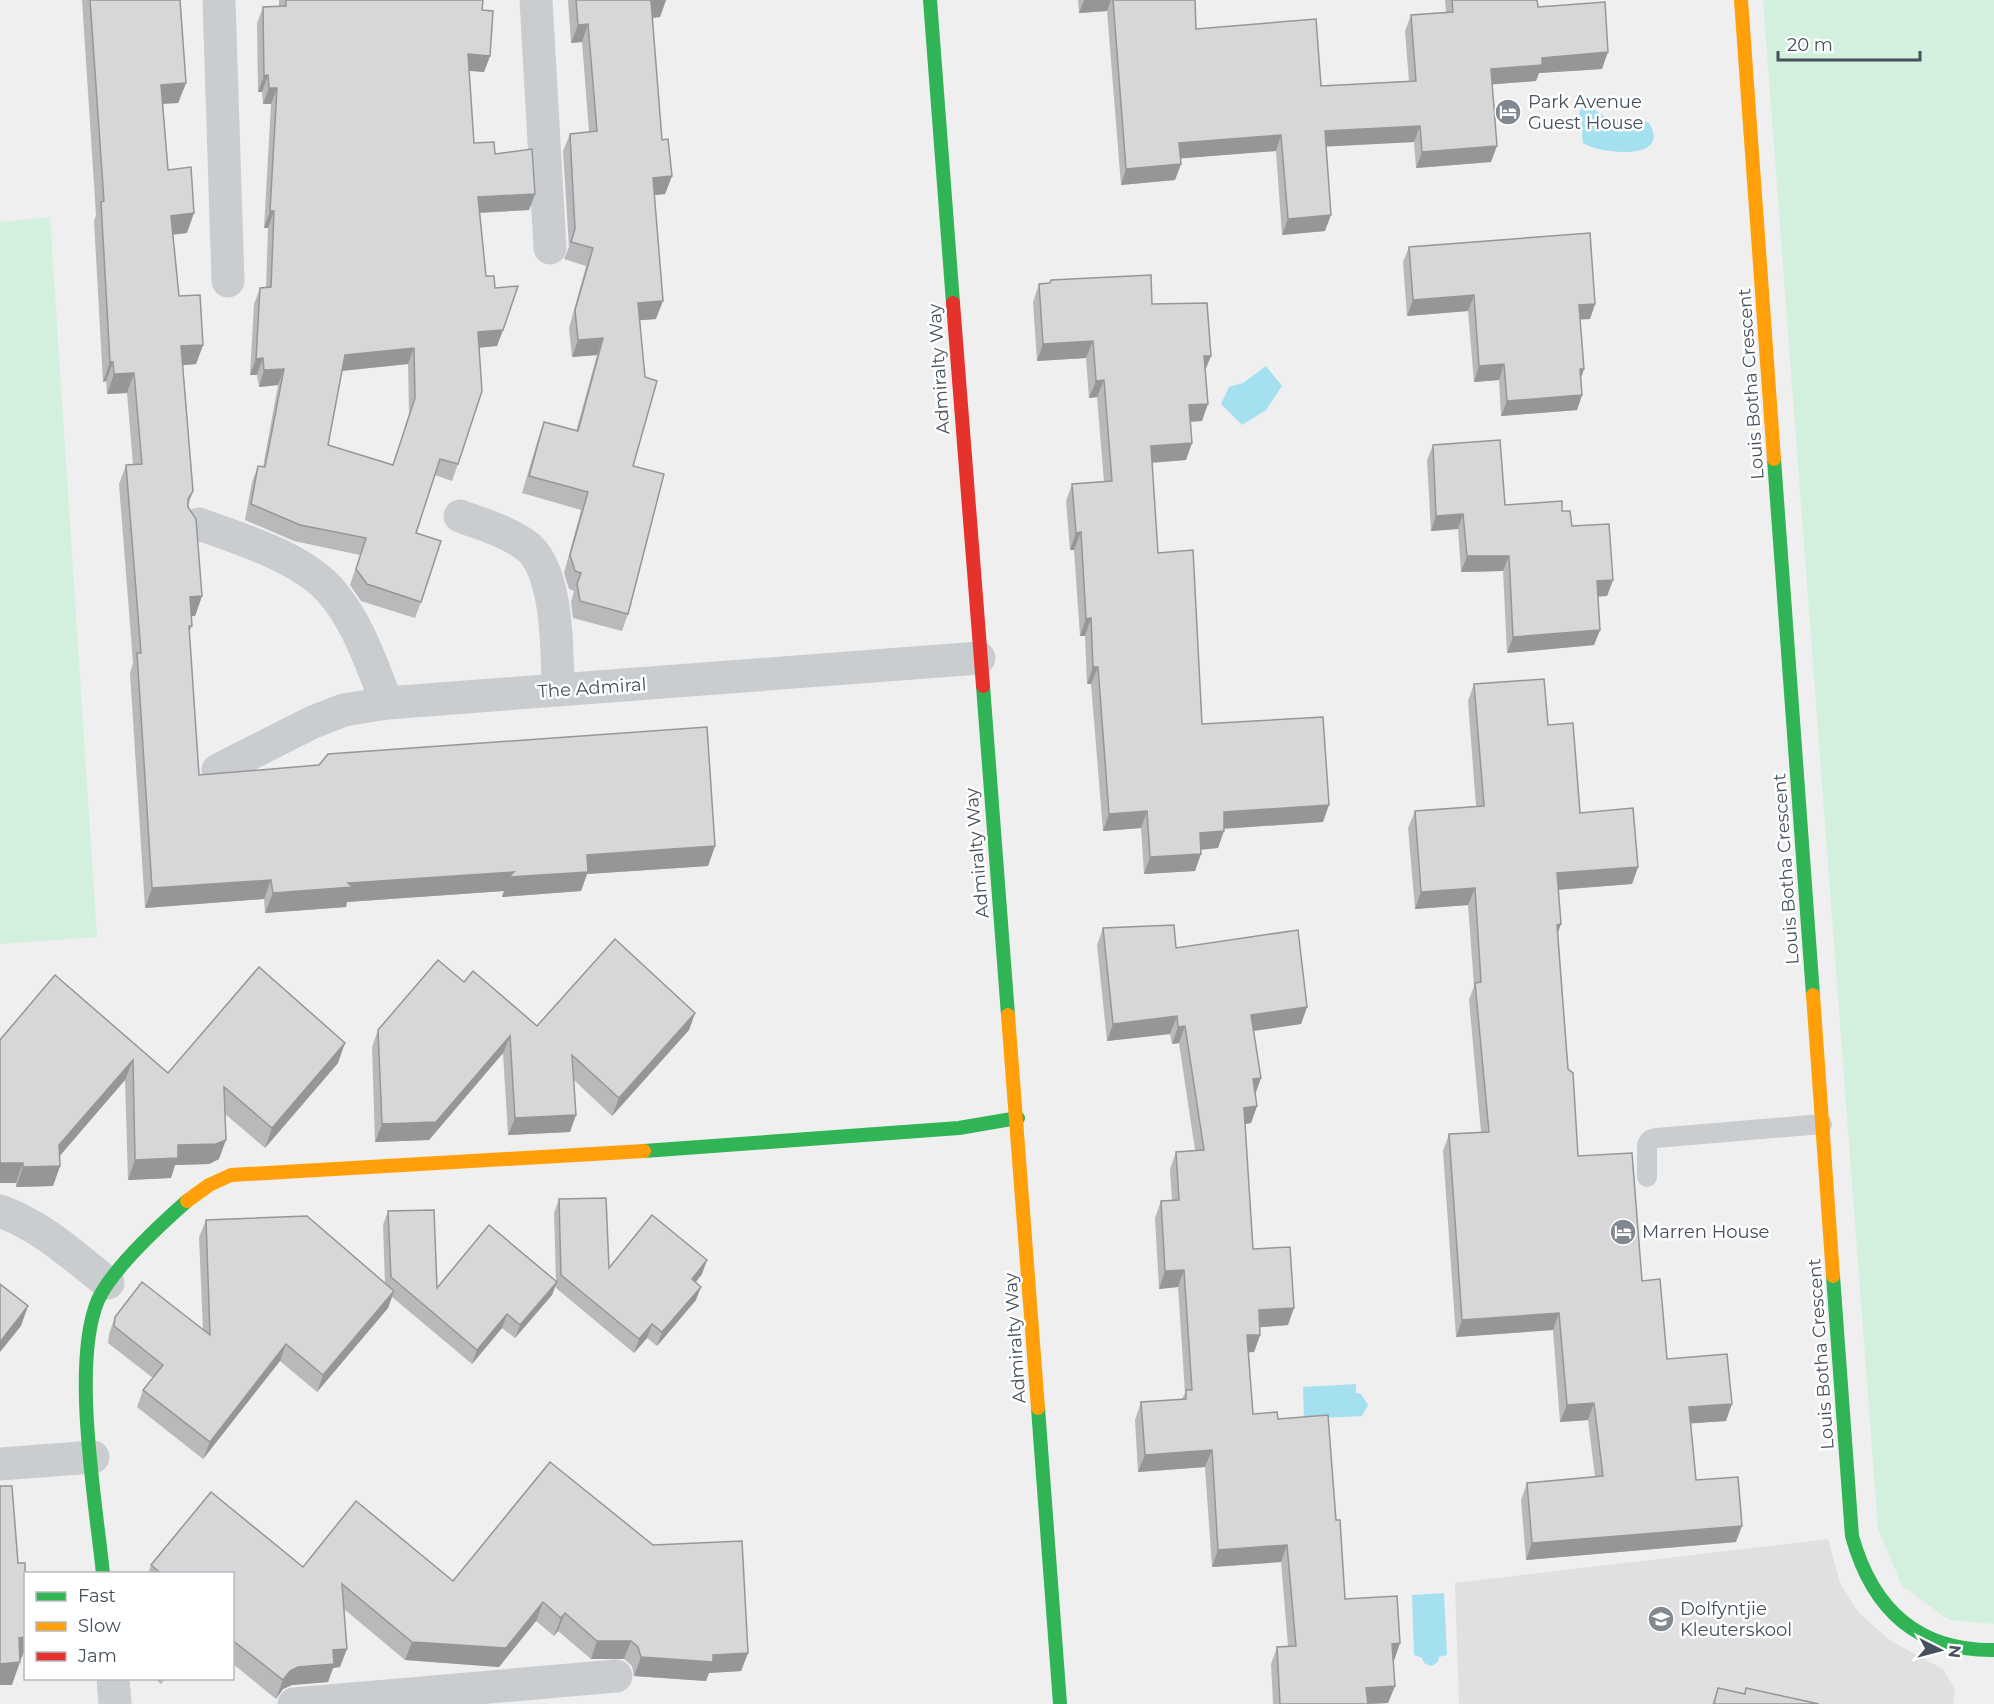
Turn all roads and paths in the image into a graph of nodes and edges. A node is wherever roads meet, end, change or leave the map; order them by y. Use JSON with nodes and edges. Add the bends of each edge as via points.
{"nodes":[{"id":1,"x":219,"y":0,"type":"edge"},
{"id":2,"x":536,"y":0,"type":"edge"},
{"id":3,"x":930,"y":0,"type":"edge"},
{"id":4,"x":1741,"y":0,"type":"edge"},
{"id":5,"x":550,"y":248,"type":"dead end"},
{"id":6,"x":228,"y":281,"type":"dead end"},
{"id":7,"x":460,"y":516,"type":"dead end"},
{"id":8,"x":199,"y":524,"type":"edge"},
{"id":9,"x":979,"y":658,"type":"junction"},
{"id":10,"x":558,"y":690,"type":"junction"},
{"id":11,"x":387,"y":703,"type":"junction"},
{"id":12,"x":218,"y":770,"type":"dead end"},
{"id":13,"x":1018,"y":1118,"type":"junction"},
{"id":14,"x":1822,"y":1124,"type":"junction"},
{"id":15,"x":1647,"y":1177,"type":"dead end"},
{"id":16,"x":0,"y":1211,"type":"edge"},
{"id":17,"x":108,"y":1283,"type":"junction"},
{"id":18,"x":93,"y":1457,"type":"junction"},
{"id":19,"x":0,"y":1464,"type":"edge"},
{"id":20,"x":103,"y":1572,"type":"edge"},
{"id":21,"x":1994,"y":1650,"type":"edge"},
{"id":22,"x":616,"y":1676,"type":"dead end"},
{"id":23,"x":113,"y":1680,"type":"edge"},
{"id":24,"x":115,"y":1704,"type":"edge"},
{"id":25,"x":294,"y":1704,"type":"edge"},
{"id":26,"x":1060,"y":1704,"type":"edge"}],
"edges":[{"from":1,"to":6,"type":"street"},
{"from":2,"to":5,"type":"street"},
{"from":3,"to":9,"type":"street","name":"Admiralty Way"},
{"from":4,"to":14,"type":"street","name":"Louis Botha Crescent"},
{"from":7,"to":10,"type":"street","via":[[526,544],[540,564],[556,631]]},
{"from":8,"to":11,"type":"street","via":[[260,547],[311,573],[328,589],[362,641]]},
{"from":9,"to":10,"type":"street","name":"The Admiral"},
{"from":9,"to":13,"type":"street","name":"Admiralty Way"},
{"from":10,"to":11,"type":"street","name":"The Admiral"},
{"from":11,"to":12,"type":"street","name":"The Admiral","via":[[344,710],[313,722]]},
{"from":13,"to":17,"type":"street","via":[[958,1128],[758,1144],[231,1175],[196,1190]]},
{"from":13,"to":26,"type":"street","name":"Admiralty Way"},
{"from":14,"to":15,"type":"lane","via":[[1656,1138],[1647,1145]]},
{"from":14,"to":21,"type":"street","name":"Louis Botha Crescent","via":[[1852,1536],[1859,1561],[1875,1594],[1896,1616],[1928,1638],[1958,1648]]},
{"from":16,"to":17,"type":"street","via":[[50,1236]]},
{"from":17,"to":18,"type":"street","via":[[97,1302],[88,1349]]},
{"from":18,"to":19,"type":"street"},
{"from":18,"to":20,"type":"street"},
{"from":22,"to":25,"type":"street"},
{"from":23,"to":24,"type":"street"}]}
